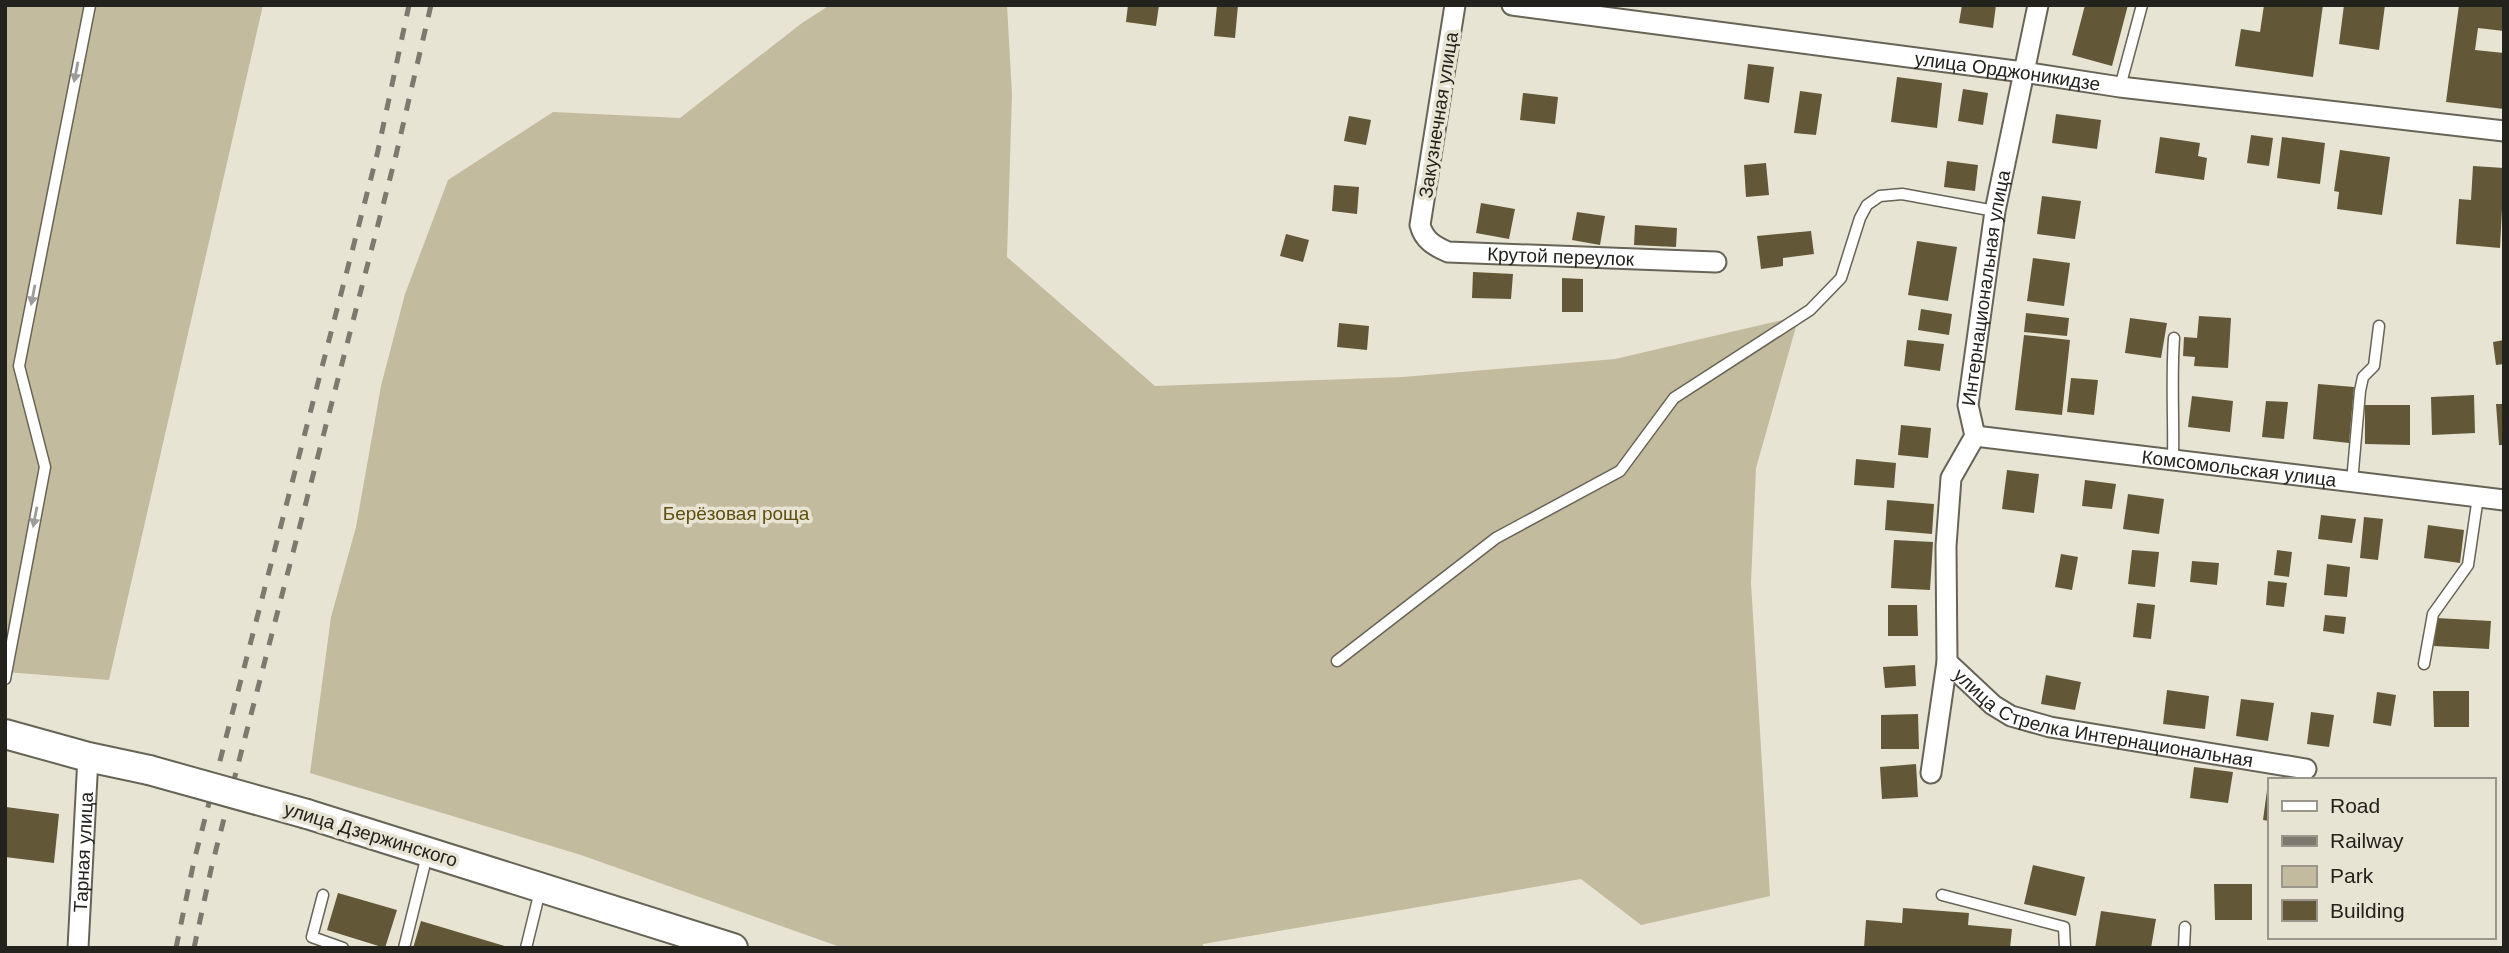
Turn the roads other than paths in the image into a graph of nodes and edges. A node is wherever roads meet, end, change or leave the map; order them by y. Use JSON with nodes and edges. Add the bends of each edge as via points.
{"nodes":[{"id":1,"x":90,"y":5,"type":"edge"},
{"id":2,"x":1455,"y":5,"type":"edge"},
{"id":3,"x":1512,"y":5,"type":"edge"},
{"id":4,"x":2038,"y":5,"type":"edge"},
{"id":5,"x":2142,"y":5,"type":"edge"},
{"id":6,"x":2023,"y":72,"type":"junction"},
{"id":7,"x":2120,"y":87,"type":"junction"},
{"id":8,"x":2504,"y":131,"type":"edge"},
{"id":9,"x":1995,"y":211,"type":"junction"},
{"id":10,"x":1420,"y":225,"type":"joint"},
{"id":11,"x":1716,"y":262,"type":"dead end"},
{"id":12,"x":2379,"y":326,"type":"dead end"},
{"id":13,"x":2174,"y":338,"type":"dead end"},
{"id":14,"x":1975,"y":436,"type":"junction"},
{"id":15,"x":2173,"y":460,"type":"junction"},
{"id":16,"x":2352,"y":482,"type":"junction"},
{"id":17,"x":2478,"y":497,"type":"junction"},
{"id":18,"x":2504,"y":500,"type":"edge"},
{"id":19,"x":1337,"y":662,"type":"dead end"},
{"id":20,"x":1947,"y":662,"type":"junction"},
{"id":21,"x":2424,"y":664,"type":"dead end"},
{"id":22,"x":5,"y":679,"type":"edge"},
{"id":23,"x":5,"y":734,"type":"edge"},
{"id":24,"x":89,"y":757,"type":"junction"},
{"id":25,"x":2306,"y":769,"type":"dead end"},
{"id":26,"x":1931,"y":773,"type":"dead end"},
{"id":27,"x":428,"y":852,"type":"junction"},
{"id":28,"x":541,"y":887,"type":"junction"},
{"id":29,"x":323,"y":895,"type":"dead end"},
{"id":30,"x":1942,"y":895,"type":"dead end"},
{"id":31,"x":2185,"y":927,"type":"dead end"},
{"id":32,"x":78,"y":948,"type":"edge"},
{"id":33,"x":343,"y":948,"type":"edge"},
{"id":34,"x":404,"y":948,"type":"edge"},
{"id":35,"x":526,"y":948,"type":"edge"},
{"id":36,"x":733,"y":948,"type":"edge"},
{"id":37,"x":2065,"y":948,"type":"edge"},
{"id":38,"x":2184,"y":948,"type":"edge"}],
"edges":[{"from":1,"to":22,"type":"lane","one_way":true,"via":[[19,366],[45,467]]},
{"from":2,"to":10,"type":"street","name":"Закузнечная улица"},
{"from":3,"to":6,"type":"street","name":"улица Орджоникидзе"},
{"from":4,"to":6,"type":"street","name":"Интернациональная улица"},
{"from":5,"to":7,"type":"lane"},
{"from":6,"to":7,"type":"street","name":"улица Орджоникидзе"},
{"from":6,"to":9,"type":"street","name":"Интернациональная улица"},
{"from":7,"to":8,"type":"street","name":"улица Орджоникидзе"},
{"from":9,"to":14,"type":"street","name":"Интернациональная улица","via":[[1968,405]]},
{"from":9,"to":19,"type":"lane","via":[[1902,194],[1880,196],[1867,205],[1860,218],[1841,278],[1810,310],[1674,398],[1620,471],[1496,538]]},
{"from":10,"to":11,"type":"street","name":"Крутой переулок","via":[[1423,236],[1448,252]]},
{"from":12,"to":16,"type":"lane","via":[[2374,366],[2361,384]]},
{"from":13,"to":15,"type":"lane"},
{"from":14,"to":15,"type":"street","name":"Комсомольская улица"},
{"from":14,"to":20,"type":"street","via":[[1951,478]]},
{"from":15,"to":16,"type":"street","name":"Комсомольская улица"},
{"from":16,"to":17,"type":"street","name":"Комсомольская улица"},
{"from":17,"to":18,"type":"street","name":"Комсомольская улица"},
{"from":17,"to":21,"type":"lane","via":[[2468,565],[2433,614]]},
{"from":20,"to":25,"type":"street","name":"улица Стрелка Интернациональная","via":[[2011,716]]},
{"from":20,"to":26,"type":"street"},
{"from":23,"to":24,"type":"main road","name":"улица Дзержинского"},
{"from":24,"to":27,"type":"main road","name":"улица Дзержинского","bridge":true,"via":[[307,814]]},
{"from":24,"to":32,"type":"street","name":"Тарная улица"},
{"from":27,"to":28,"type":"main road","name":"улица Дзержинского"},
{"from":27,"to":34,"type":"lane"},
{"from":28,"to":35,"type":"lane"},
{"from":28,"to":36,"type":"main road","name":"улица Дзержинского"},
{"from":29,"to":33,"type":"lane","via":[[312,937]]},
{"from":30,"to":37,"type":"lane","via":[[2064,927]]},
{"from":31,"to":38,"type":"lane"}]}
